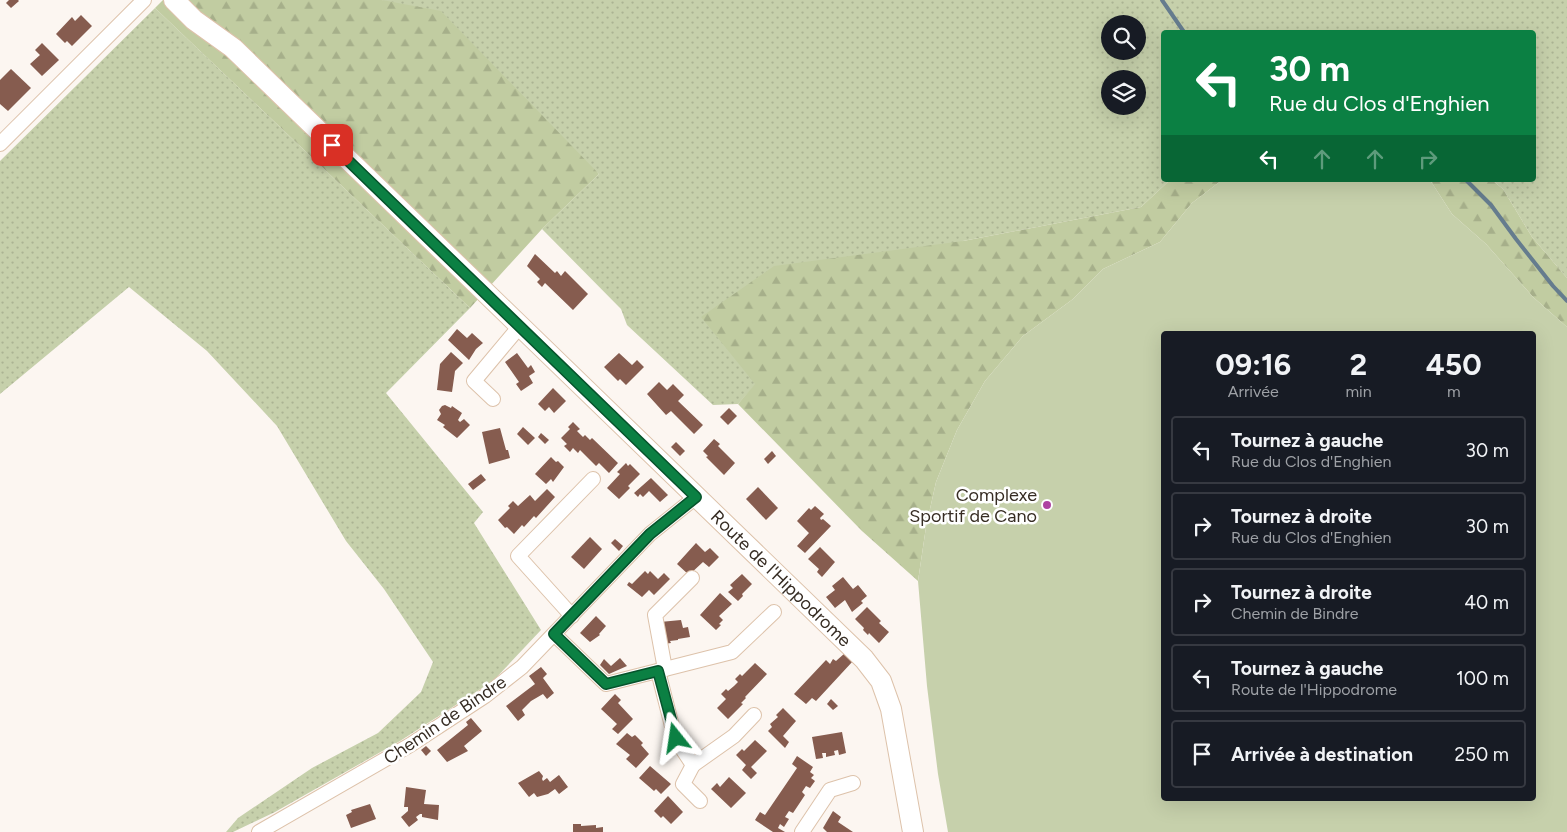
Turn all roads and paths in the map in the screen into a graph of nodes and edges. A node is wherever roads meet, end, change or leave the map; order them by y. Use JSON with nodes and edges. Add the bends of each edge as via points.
{"nodes":[{"id":1,"x":144,"y":0,"type":"edge"},
{"id":2,"x":174,"y":0,"type":"edge"},
{"id":3,"x":0,"y":144,"type":"edge"},
{"id":4,"x":520,"y":326,"type":"junction"},
{"id":5,"x":493,"y":399,"type":"dead end"},
{"id":6,"x":594,"y":479,"type":"dead end"},
{"id":7,"x":696,"y":497,"type":"junction"},
{"id":8,"x":692,"y":578,"type":"dead end"},
{"id":9,"x":774,"y":612,"type":"dead end"},
{"id":10,"x":572,"y":616,"type":"junction"},
{"id":11,"x":554,"y":634,"type":"junction"},
{"id":12,"x":661,"y":670,"type":"junction"},
{"id":13,"x":754,"y":715,"type":"dead end"},
{"id":14,"x":693,"y":764,"type":"junction"},
{"id":15,"x":853,"y":783,"type":"dead end"},
{"id":16,"x":700,"y":801,"type":"dead end"},
{"id":17,"x":259,"y":832,"type":"edge"},
{"id":18,"x":802,"y":832,"type":"edge"},
{"id":19,"x":914,"y":832,"type":"edge"}],
"edges":[{"from":1,"to":3,"type":"street"},
{"from":2,"to":4,"type":"main road","name":"Route de l'Hippodrome","via":[[194,20],[233,48]]},
{"from":4,"to":5,"type":"street","via":[[474,381]]},
{"from":4,"to":7,"type":"main road","name":"Route de l'Hippodrome"},
{"from":6,"to":10,"type":"street","via":[[518,556]]},
{"from":7,"to":10,"type":"street","name":"Chemin de Bindre","via":[[650,534]]},
{"from":7,"to":19,"type":"main road","name":"Route de l'Hippodrome","via":[[864,659],[880,681],[891,710]]},
{"from":8,"to":12,"type":"street","via":[[655,615]]},
{"from":9,"to":12,"type":"street","via":[[732,652]]},
{"from":10,"to":11,"type":"street","name":"Chemin de Bindre"},
{"from":11,"to":12,"type":"street","via":[[606,684]]},
{"from":11,"to":17,"type":"street","name":"Chemin de Bindre","via":[[522,666],[470,706],[410,745]]},
{"from":12,"to":14,"type":"street","via":[[676,738]]},
{"from":13,"to":14,"type":"street","via":[[734,736]]},
{"from":14,"to":16,"type":"street","via":[[683,784]]},
{"from":15,"to":18,"type":"street","via":[[830,790]]}]}
